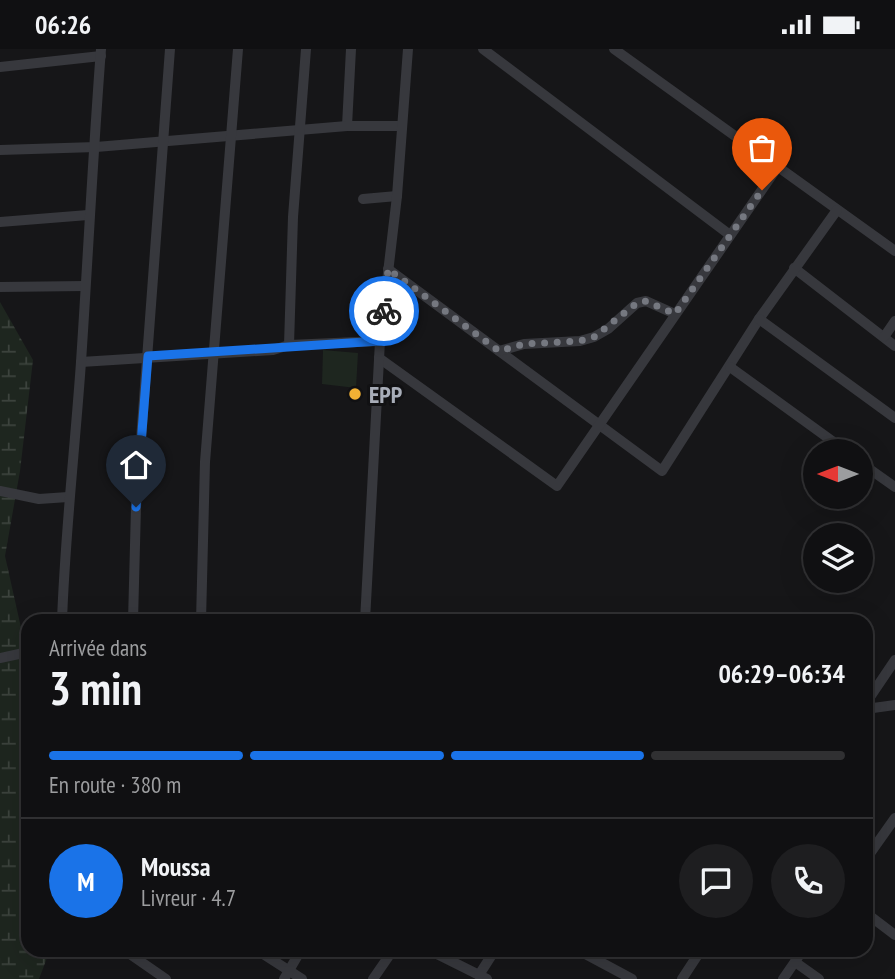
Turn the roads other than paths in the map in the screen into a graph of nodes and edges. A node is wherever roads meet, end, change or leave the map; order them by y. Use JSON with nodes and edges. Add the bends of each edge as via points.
{"nodes":[{"id":1,"x":170,"y":49,"type":"edge"},
{"id":2,"x":238,"y":49,"type":"edge"},
{"id":3,"x":306,"y":49,"type":"edge"},
{"id":4,"x":351,"y":49,"type":"edge"},
{"id":5,"x":408,"y":49,"type":"edge"},
{"id":6,"x":483,"y":49,"type":"edge"},
{"id":7,"x":614,"y":49,"type":"edge"},
{"id":8,"x":101,"y":53,"type":"edge"},
{"id":9,"x":0,"y":67,"type":"edge"},
{"id":10,"x":347,"y":126,"type":"junction"},
{"id":11,"x":402,"y":126,"type":"junction"},
{"id":12,"x":298,"y":131,"type":"junction"},
{"id":13,"x":230,"y":135,"type":"junction"},
{"id":14,"x":164,"y":142,"type":"junction"},
{"id":15,"x":96,"y":147,"type":"junction"},
{"id":16,"x":0,"y":150,"type":"edge"},
{"id":17,"x":777,"y":168,"type":"junction"},
{"id":18,"x":397,"y":196,"type":"junction"},
{"id":19,"x":363,"y":199,"type":"dead end"},
{"id":20,"x":837,"y":210,"type":"junction"},
{"id":21,"x":88,"y":215,"type":"junction"},
{"id":22,"x":0,"y":222,"type":"edge"},
{"id":23,"x":730,"y":236,"type":"junction"},
{"id":24,"x":895,"y":251,"type":"edge"},
{"id":25,"x":794,"y":268,"type":"junction"},
{"id":26,"x":388,"y":269,"type":"junction"},
{"id":27,"x":85,"y":286,"type":"junction"},
{"id":28,"x":0,"y":287,"type":"edge"},
{"id":29,"x":675,"y":314,"type":"junction"},
{"id":30,"x":759,"y":319,"type":"junction"},
{"id":31,"x":895,"y":321,"type":"edge"},
{"id":32,"x":884,"y":337,"type":"junction"},
{"id":33,"x":380,"y":341,"type":"junction"},
{"id":34,"x":289,"y":345,"type":"junction"},
{"id":35,"x":895,"y":346,"type":"edge"},
{"id":36,"x":499,"y":351,"type":"junction"},
{"id":37,"x":213,"y":354,"type":"junction"},
{"id":38,"x":148,"y":356,"type":"junction"},
{"id":39,"x":380,"y":358,"type":"junction"},
{"id":40,"x":81,"y":362,"type":"junction"},
{"id":41,"x":730,"y":367,"type":"junction"},
{"id":42,"x":895,"y":418,"type":"edge"},
{"id":43,"x":599,"y":425,"type":"junction"},
{"id":44,"x":829,"y":439,"type":"edge"},
{"id":45,"x":873,"y":471,"type":"edge"},
{"id":46,"x":895,"y":487,"type":"edge"},
{"id":47,"x":0,"y":491,"type":"edge"},
{"id":48,"x":68,"y":497,"type":"junction"},
{"id":49,"x":62,"y":614,"type":"edge"},
{"id":50,"x":133,"y":614,"type":"edge"},
{"id":51,"x":201,"y":614,"type":"edge"},
{"id":52,"x":365,"y":614,"type":"edge"},
{"id":53,"x":21,"y":653,"type":"edge"},
{"id":54,"x":0,"y":657,"type":"edge"},
{"id":55,"x":895,"y":660,"type":"edge"},
{"id":56,"x":873,"y":693,"type":"edge"},
{"id":57,"x":895,"y":705,"type":"edge"},
{"id":58,"x":873,"y":708,"type":"edge"},
{"id":59,"x":895,"y":818,"type":"edge"},
{"id":60,"x":873,"y":849,"type":"edge"},
{"id":61,"x":873,"y":918,"type":"edge"},
{"id":62,"x":895,"y":935,"type":"edge"},
{"id":63,"x":134,"y":957,"type":"edge"},
{"id":64,"x":265,"y":957,"type":"edge"},
{"id":65,"x":297,"y":957,"type":"edge"},
{"id":66,"x":388,"y":957,"type":"edge"},
{"id":67,"x":443,"y":957,"type":"edge"},
{"id":68,"x":492,"y":957,"type":"edge"},
{"id":69,"x":591,"y":957,"type":"edge"},
{"id":70,"x":696,"y":957,"type":"edge"},
{"id":71,"x":798,"y":957,"type":"edge"},
{"id":72,"x":795,"y":962,"type":"junction"},
{"id":73,"x":287,"y":975,"type":"edge"},
{"id":74,"x":483,"y":977,"type":"edge"},
{"id":75,"x":166,"y":979,"type":"edge"},
{"id":76,"x":302,"y":979,"type":"edge"},
{"id":77,"x":373,"y":979,"type":"edge"},
{"id":78,"x":632,"y":979,"type":"edge"},
{"id":79,"x":682,"y":979,"type":"edge"},
{"id":80,"x":783,"y":979,"type":"edge"},
{"id":81,"x":819,"y":979,"type":"edge"}],
"edges":[{"from":1,"to":14,"type":"street"},
{"from":2,"to":13,"type":"street"},
{"from":3,"to":12,"type":"street"},
{"from":4,"to":10,"type":"street"},
{"from":5,"to":11,"type":"street"},
{"from":6,"to":23,"type":"street"},
{"from":7,"to":17,"type":"street"},
{"from":8,"to":9,"type":"street"},
{"from":8,"to":15,"type":"street"},
{"from":10,"to":11,"type":"street"},
{"from":10,"to":12,"type":"street"},
{"from":11,"to":18,"type":"street"},
{"from":12,"to":13,"type":"street"},
{"from":12,"to":34,"type":"street"},
{"from":13,"to":14,"type":"street"},
{"from":13,"to":37,"type":"street"},
{"from":14,"to":15,"type":"street"},
{"from":14,"to":38,"type":"street"},
{"from":15,"to":16,"type":"street"},
{"from":15,"to":21,"type":"street"},
{"from":17,"to":20,"type":"street"},
{"from":17,"to":23,"type":"street"},
{"from":18,"to":19,"type":"street"},
{"from":18,"to":26,"type":"street"},
{"from":20,"to":24,"type":"street"},
{"from":20,"to":25,"type":"street"},
{"from":21,"to":22,"type":"street"},
{"from":21,"to":27,"type":"street"},
{"from":23,"to":29,"type":"street"},
{"from":25,"to":30,"type":"street"},
{"from":25,"to":32,"type":"street"},
{"from":26,"to":33,"type":"street"},
{"from":26,"to":36,"type":"street"},
{"from":27,"to":28,"type":"street"},
{"from":27,"to":40,"type":"street"},
{"from":29,"to":36,"type":"street","via":[[646,301],[594,337]]},
{"from":29,"to":43,"type":"street"},
{"from":30,"to":41,"type":"street"},
{"from":30,"to":42,"type":"street"},
{"from":31,"to":32,"type":"street"},
{"from":32,"to":35,"type":"street"},
{"from":33,"to":34,"type":"street"},
{"from":33,"to":39,"type":"street"},
{"from":34,"to":37,"type":"street"},
{"from":36,"to":43,"type":"street"},
{"from":37,"to":38,"type":"street"},
{"from":37,"to":51,"type":"street"},
{"from":38,"to":40,"type":"street"},
{"from":38,"to":50,"type":"street"},
{"from":39,"to":43,"type":"street","via":[[556,487]]},
{"from":39,"to":52,"type":"street"},
{"from":40,"to":48,"type":"street"},
{"from":41,"to":43,"type":"street","via":[[662,471]]},
{"from":41,"to":44,"type":"street"},
{"from":45,"to":46,"type":"street"},
{"from":47,"to":48,"type":"street","via":[[38,499]]},
{"from":48,"to":49,"type":"street"},
{"from":53,"to":54,"type":"street"},
{"from":55,"to":56,"type":"street"},
{"from":57,"to":58,"type":"street"},
{"from":59,"to":60,"type":"street"},
{"from":61,"to":62,"type":"street"},
{"from":63,"to":75,"type":"street"},
{"from":64,"to":73,"type":"street"},
{"from":65,"to":73,"type":"street"},
{"from":66,"to":77,"type":"street"},
{"from":67,"to":74,"type":"street"},
{"from":68,"to":74,"type":"street"},
{"from":69,"to":78,"type":"street"},
{"from":70,"to":79,"type":"street"},
{"from":71,"to":72,"type":"street"},
{"from":72,"to":80,"type":"street"},
{"from":72,"to":81,"type":"street"},
{"from":73,"to":76,"type":"street"}]}
